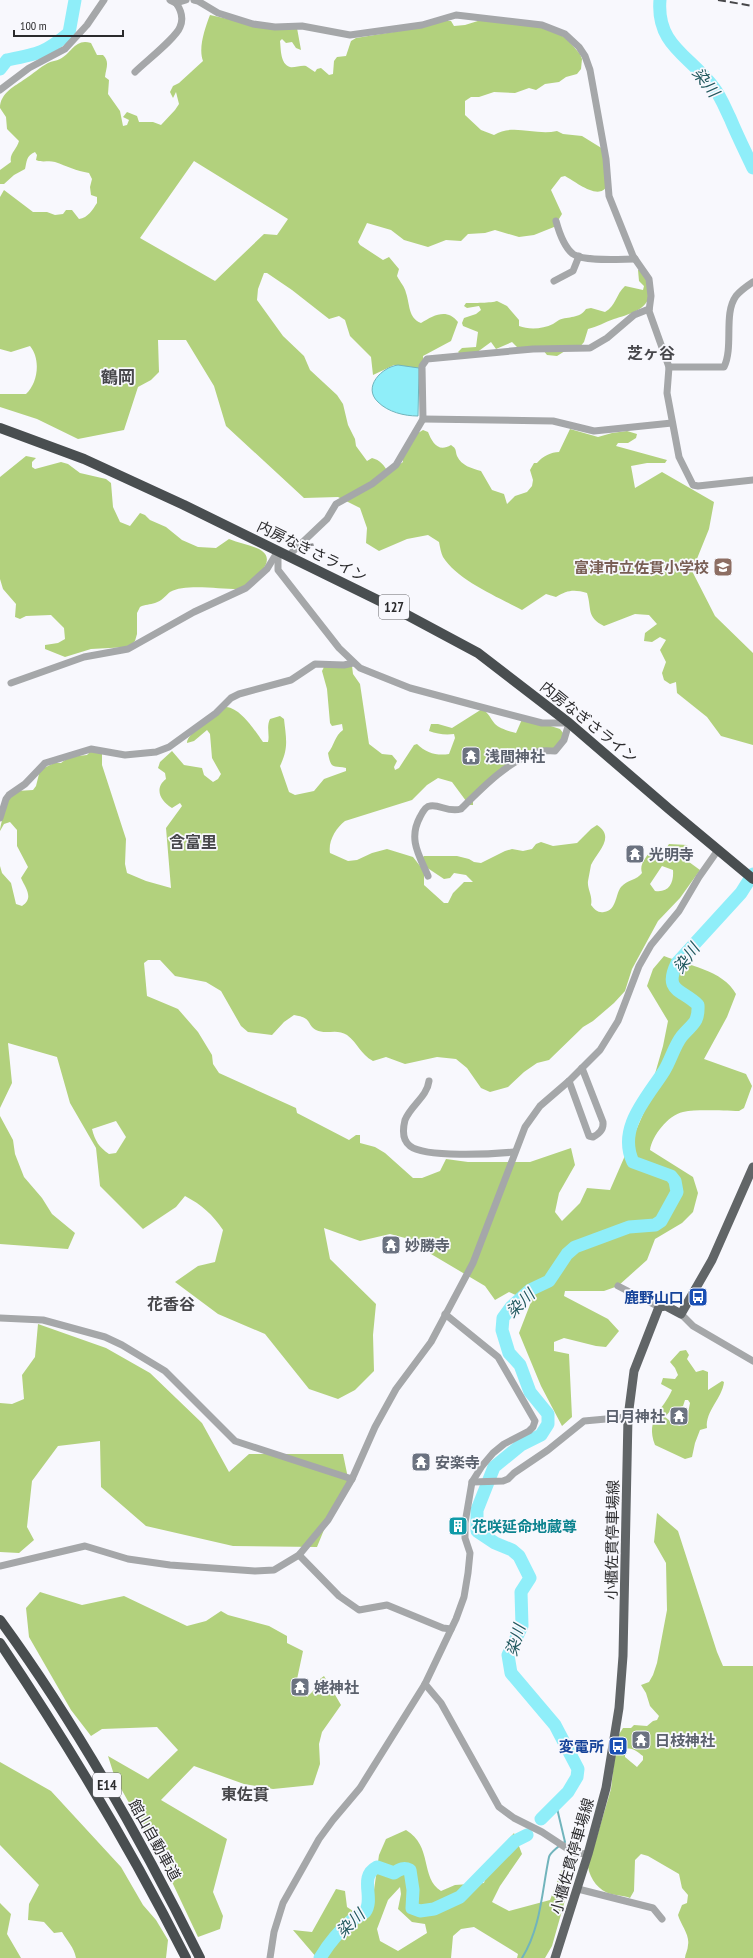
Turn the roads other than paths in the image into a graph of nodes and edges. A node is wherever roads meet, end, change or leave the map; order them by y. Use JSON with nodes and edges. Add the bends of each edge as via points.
{"nodes":[{"id":1,"x":104,"y":0,"type":"edge"},
{"id":2,"x":186,"y":0,"type":"edge"},
{"id":3,"x":194,"y":0,"type":"edge"},
{"id":4,"x":173,"y":1,"type":"edge"},
{"id":5,"x":135,"y":72,"type":"dead end"},
{"id":6,"x":0,"y":90,"type":"edge"},
{"id":7,"x":556,"y":221,"type":"dead end"},
{"id":8,"x":580,"y":256,"type":"junction"},
{"id":9,"x":635,"y":259,"type":"junction"},
{"id":10,"x":554,"y":281,"type":"dead end"},
{"id":11,"x":753,"y":282,"type":"edge"},
{"id":12,"x":649,"y":309,"type":"junction"},
{"id":13,"x":669,"y":367,"type":"junction"},
{"id":14,"x":423,"y":419,"type":"junction"},
{"id":15,"x":672,"y":423,"type":"junction"},
{"id":16,"x":0,"y":428,"type":"edge"},
{"id":17,"x":753,"y":480,"type":"edge"},
{"id":18,"x":278,"y":551,"type":"junction"},
{"id":19,"x":288,"y":556,"type":"junction"},
{"id":20,"x":353,"y":663,"type":"junction"},
{"id":21,"x":11,"y":683,"type":"dead end"},
{"id":22,"x":569,"y":723,"type":"junction"},
{"id":23,"x":0,"y":818,"type":"edge"},
{"id":24,"x":718,"y":850,"type":"junction"},
{"id":25,"x":428,"y":876,"type":"dead end"},
{"id":26,"x":753,"y":879,"type":"edge"},
{"id":27,"x":582,"y":1068,"type":"junction"},
{"id":28,"x":429,"y":1081,"type":"dead end"},
{"id":29,"x":569,"y":1081,"type":"junction"},
{"id":30,"x":514,"y":1152,"type":"junction"},
{"id":31,"x":753,"y":1167,"type":"edge"},
{"id":32,"x":618,"y":1286,"type":"dead end"},
{"id":33,"x":659,"y":1308,"type":"junction"},
{"id":34,"x":444,"y":1314,"type":"junction"},
{"id":35,"x":681,"y":1314,"type":"junction"},
{"id":36,"x":0,"y":1318,"type":"edge"},
{"id":37,"x":753,"y":1361,"type":"edge"},
{"id":38,"x":628,"y":1417,"type":"junction"},
{"id":39,"x":352,"y":1479,"type":"junction"},
{"id":40,"x":474,"y":1482,"type":"junction"},
{"id":41,"x":299,"y":1555,"type":"junction"},
{"id":42,"x":0,"y":1566,"type":"edge"},
{"id":43,"x":0,"y":1620,"type":"edge"},
{"id":44,"x":451,"y":1629,"type":"junction"},
{"id":45,"x":0,"y":1643,"type":"edge"},
{"id":46,"x":425,"y":1684,"type":"junction"},
{"id":47,"x":588,"y":1854,"type":"junction"},
{"id":48,"x":578,"y":1889,"type":"junction"},
{"id":49,"x":662,"y":1919,"type":"dead end"},
{"id":50,"x":186,"y":1958,"type":"edge"},
{"id":51,"x":200,"y":1958,"type":"edge"},
{"id":52,"x":270,"y":1958,"type":"edge"},
{"id":53,"x":555,"y":1958,"type":"edge"}],
"edges":[{"from":1,"to":6,"type":"street","via":[[66,49],[29,68]]},
{"from":2,"to":4,"type":"street"},
{"from":3,"to":9,"type":"street","via":[[218,13],[253,24],[275,27],[302,26],[350,35],[422,25],[456,15],[542,25],[565,34],[579,47],[590,70],[606,159],[609,196]]},
{"from":4,"to":5,"type":"street","via":[[180,9],[180,26]]},
{"from":7,"to":8,"type":"street","via":[[566,245],[573,254]]},
{"from":8,"to":9,"type":"street"},
{"from":8,"to":10,"type":"street","via":[[573,272]]},
{"from":9,"to":12,"type":"street","via":[[649,278]]},
{"from":11,"to":13,"type":"street","via":[[735,297],[731,307],[728,358],[724,367]]},
{"from":12,"to":13,"type":"street"},
{"from":12,"to":14,"type":"street","via":[[634,315],[607,338],[590,348],[533,349],[427,359],[422,366]]},
{"from":13,"to":15,"type":"street","via":[[667,394]]},
{"from":14,"to":15,"type":"street","via":[[553,422],[594,431]]},
{"from":14,"to":19,"type":"street","via":[[396,465],[372,484],[336,504],[327,519]]},
{"from":15,"to":17,"type":"street","via":[[679,457],[693,485]]},
{"from":16,"to":18,"type":"highway","name":"内房なぎさライン","number":"127","via":[[84,459]]},
{"from":18,"to":19,"type":"highway","name":"内房なぎさライン","number":"127"},
{"from":18,"to":20,"type":"street","via":[[278,570]]},
{"from":18,"to":21,"type":"street","via":[[267,569],[246,588],[194,612],[128,650],[84,657]]},
{"from":19,"to":22,"type":"highway","name":"内房なぎさライン","number":"127","via":[[478,653]]},
{"from":20,"to":22,"type":"street","via":[[410,688],[542,723]]},
{"from":20,"to":23,"type":"street","via":[[315,664],[291,680],[239,694],[169,748],[125,755],[91,749],[45,763],[25,784],[9,795]]},
{"from":22,"to":24,"type":"highway","name":"内房なぎさライン","number":"127"},
{"from":22,"to":25,"type":"street","via":[[564,740],[555,751],[537,751],[518,760],[502,770],[461,809],[454,811],[431,805],[427,807],[417,821],[415,842],[418,858]]},
{"from":24,"to":26,"type":"highway","name":"内房なぎさライン","number":"127"},
{"from":24,"to":27,"type":"street","via":[[678,911],[651,945],[639,966],[618,1021],[600,1050]]},
{"from":27,"to":29,"type":"street"},
{"from":27,"to":29,"type":"street","via":[[604,1127],[592,1137],[589,1136]]},
{"from":28,"to":30,"type":"street","via":[[425,1094],[405,1121],[404,1133],[411,1147],[445,1154]]},
{"from":29,"to":30,"type":"street","via":[[540,1106],[525,1127]]},
{"from":30,"to":34,"type":"street","via":[[473,1263]]},
{"from":31,"to":35,"type":"main road","via":[[712,1260]]},
{"from":32,"to":33,"type":"street"},
{"from":33,"to":35,"type":"main road","via":[[666,1306]]},
{"from":33,"to":38,"type":"main road","name":"小櫃佐貫停車場線","via":[[634,1371]]},
{"from":34,"to":39,"type":"street","via":[[431,1342],[396,1388]]},
{"from":34,"to":40,"type":"street","via":[[498,1357],[535,1421],[529,1431],[493,1453],[482,1466]]},
{"from":35,"to":37,"type":"street","via":[[694,1326]]},
{"from":36,"to":39,"type":"street","via":[[43,1320],[105,1337],[165,1371],[235,1441]]},
{"from":38,"to":40,"type":"street","via":[[584,1421],[503,1481]]},
{"from":38,"to":47,"type":"main road","name":"小櫃佐貫停車場線","via":[[625,1600],[619,1708],[606,1788]]},
{"from":39,"to":41,"type":"street","via":[[328,1520]]},
{"from":40,"to":44,"type":"street","via":[[465,1523],[470,1553],[468,1573],[460,1609]]},
{"from":41,"to":42,"type":"street","via":[[274,1570],[255,1571],[178,1566],[128,1559],[85,1546]]},
{"from":41,"to":44,"type":"street","via":[[339,1596],[359,1610],[387,1605]]},
{"from":43,"to":51,"type":"highway","name":"館山自動車道","number":"E14","via":[[39,1676],[116,1800]]},
{"from":44,"to":46,"type":"street"},
{"from":45,"to":50,"type":"highway","name":"館山自動車道","number":"E14","via":[[90,1783]]},
{"from":46,"to":47,"type":"street","via":[[441,1703],[499,1807],[574,1853]]},
{"from":46,"to":52,"type":"street","via":[[360,1788],[319,1839],[283,1903],[274,1932]]},
{"from":47,"to":48,"type":"main road","name":"小櫃佐貫停車場線"},
{"from":48,"to":49,"type":"street","via":[[653,1908]]},
{"from":48,"to":53,"type":"main road","name":"小櫃佐貫停車場線"}]}
